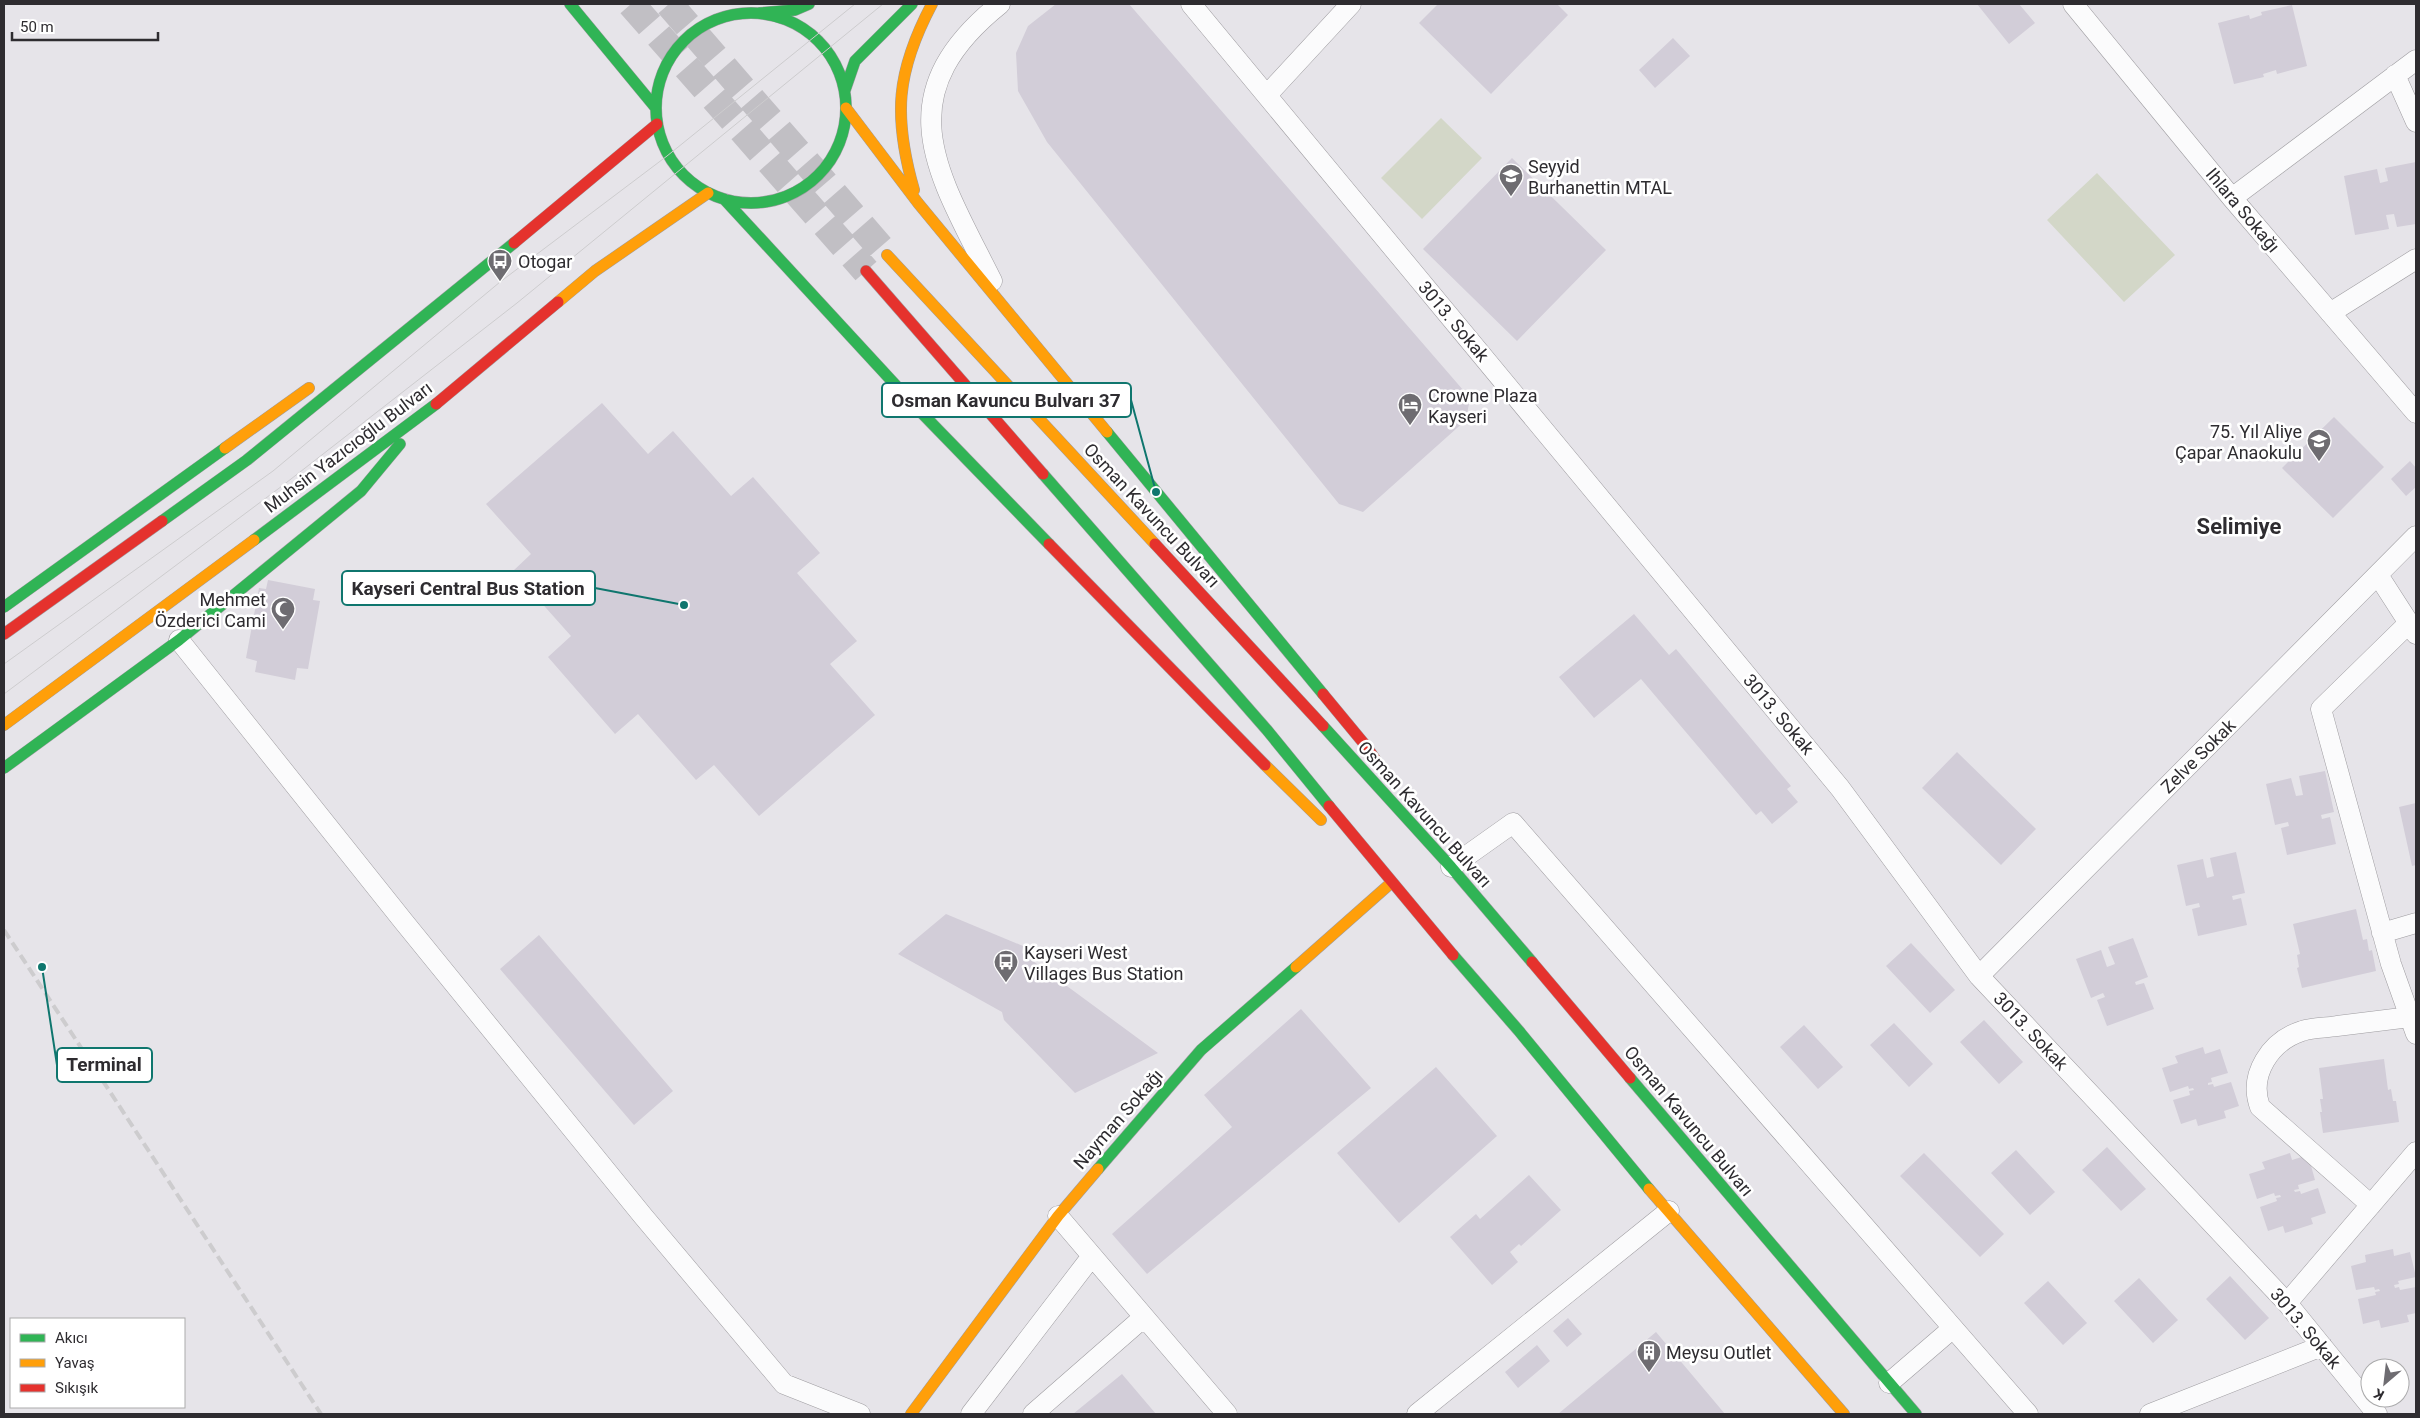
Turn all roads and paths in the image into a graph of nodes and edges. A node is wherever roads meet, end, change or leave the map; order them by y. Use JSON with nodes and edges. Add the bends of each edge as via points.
{"nodes":[{"id":1,"x":570,"y":4,"type":"edge"},
{"id":2,"x":738,"y":4,"type":"edge"},
{"id":3,"x":809,"y":4,"type":"edge"},
{"id":4,"x":912,"y":4,"type":"edge"},
{"id":5,"x":932,"y":4,"type":"edge"},
{"id":6,"x":1000,"y":4,"type":"edge"},
{"id":7,"x":1191,"y":4,"type":"edge"},
{"id":8,"x":1350,"y":4,"type":"edge"},
{"id":9,"x":2073,"y":4,"type":"edge"},
{"id":10,"x":754,"y":12,"type":"junction"},
{"id":11,"x":2416,"y":60,"type":"edge"},
{"id":12,"x":2395,"y":76,"type":"junction"},
{"id":13,"x":845,"y":90,"type":"junction"},
{"id":14,"x":1267,"y":96,"type":"junction"},
{"id":15,"x":655,"y":107,"type":"junction"},
{"id":16,"x":846,"y":108,"type":"junction"},
{"id":17,"x":2416,"y":122,"type":"edge"},
{"id":18,"x":657,"y":124,"type":"junction"},
{"id":19,"x":708,"y":192,"type":"junction"},
{"id":20,"x":2232,"y":198,"type":"junction"},
{"id":21,"x":724,"y":199,"type":"junction"},
{"id":22,"x":918,"y":203,"type":"junction"},
{"id":23,"x":887,"y":255,"type":"tunnel mouth"},
{"id":24,"x":2416,"y":259,"type":"edge"},
{"id":25,"x":866,"y":271,"type":"tunnel mouth"},
{"id":26,"x":2330,"y":313,"type":"junction"},
{"id":27,"x":1009,"y":314,"type":"junction"},
{"id":28,"x":393,"y":341,"type":"junction"},
{"id":29,"x":340,"y":370,"type":"dead end"},
{"id":30,"x":323,"y":379,"type":"dead end"},
{"id":31,"x":426,"y":412,"type":"junction"},
{"id":32,"x":2416,"y":413,"type":"edge"},
{"id":33,"x":2416,"y":536,"type":"edge"},
{"id":34,"x":2378,"y":575,"type":"junction"},
{"id":35,"x":4,"y":607,"type":"edge"},
{"id":36,"x":2413,"y":629,"type":"edge"},
{"id":37,"x":4,"y":634,"type":"edge"},
{"id":38,"x":179,"y":640,"type":"junction"},
{"id":39,"x":4,"y":725,"type":"edge"},
{"id":40,"x":4,"y":768,"type":"edge"},
{"id":41,"x":1451,"y":867,"type":"junction"},
{"id":42,"x":1391,"y":883,"type":"junction"},
{"id":43,"x":2416,"y":923,"type":"edge"},
{"id":44,"x":2382,"y":933,"type":"junction"},
{"id":45,"x":1979,"y":976,"type":"junction"},
{"id":46,"x":2413,"y":1026,"type":"edge"},
{"id":47,"x":2416,"y":1152,"type":"edge"},
{"id":48,"x":2370,"y":1205,"type":"junction"},
{"id":49,"x":1669,"y":1211,"type":"junction"},
{"id":50,"x":1058,"y":1216,"type":"junction"},
{"id":51,"x":1092,"y":1256,"type":"junction"},
{"id":52,"x":2287,"y":1302,"type":"junction"},
{"id":53,"x":1144,"y":1317,"type":"junction"},
{"id":54,"x":1953,"y":1328,"type":"junction"},
{"id":55,"x":2322,"y":1346,"type":"junction"},
{"id":56,"x":1889,"y":1383,"type":"junction"},
{"id":57,"x":860,"y":1414,"type":"edge"},
{"id":58,"x":911,"y":1414,"type":"edge"},
{"id":59,"x":971,"y":1414,"type":"edge"},
{"id":60,"x":1033,"y":1414,"type":"edge"},
{"id":61,"x":1227,"y":1414,"type":"edge"},
{"id":62,"x":1417,"y":1414,"type":"edge"},
{"id":63,"x":1844,"y":1414,"type":"edge"},
{"id":64,"x":1916,"y":1414,"type":"edge"},
{"id":65,"x":2028,"y":1414,"type":"edge"},
{"id":66,"x":2150,"y":1414,"type":"edge"},
{"id":67,"x":2377,"y":1414,"type":"edge"}],
"edges":[{"from":1,"to":15,"type":"main road"},
{"from":2,"to":10,"type":"main road"},
{"from":3,"to":10,"type":"main road","via":[[795,10]]},
{"from":4,"to":13,"type":"main road","via":[[855,61]]},
{"from":5,"to":22,"type":"main road","via":[[913,42],[902,88],[905,154]]},
{"from":6,"to":27,"type":"street","via":[[977,22],[952,54],[935,93],[932,132],[944,184]]},
{"from":7,"to":14,"type":"street","name":"3013. Sokak"},
{"from":8,"to":14,"type":"street"},
{"from":9,"to":20,"type":"street","name":"Ihlara Sokağı"},
{"from":10,"to":13,"type":"main road","via":[[777,16],[815,36],[840,73]]},
{"from":10,"to":15,"type":"main road","via":[[725,15],[708,22],[680,42],[662,72]]},
{"from":11,"to":12,"type":"street"},
{"from":12,"to":17,"type":"street"},
{"from":12,"to":20,"type":"street"},
{"from":13,"to":16,"type":"main road"},
{"from":14,"to":45,"type":"street","name":"3013. Sokak","via":[[1840,788]]},
{"from":15,"to":18,"type":"main road"},
{"from":16,"to":21,"type":"main road","via":[[845,125],[832,158],[809,184],[777,199],[742,202]]},
{"from":16,"to":22,"type":"main road"},
{"from":18,"to":19,"type":"main road","via":[[667,156],[686,177]]},
{"from":18,"to":28,"type":"main road"},
{"from":19,"to":21,"type":"main road"},
{"from":19,"to":31,"type":"main road","name":"Muhsin Yazıcıoğlu Bulvarı","via":[[595,271]]},
{"from":20,"to":26,"type":"street","name":"Ihlara Sokağı"},
{"from":21,"to":42,"type":"main road","via":[[914,404],[1281,782]]},
{"from":22,"to":27,"type":"main road"},
{"from":23,"to":41,"type":"main road","name":"Osman Kavuncu Bulvarı"},
{"from":24,"to":26,"type":"street"},
{"from":25,"to":42,"type":"main road","via":[[1260,723]]},
{"from":26,"to":32,"type":"street","name":"Ihlara Sokağı"},
{"from":27,"to":41,"type":"main road","via":[[1366,746]]},
{"from":28,"to":29,"type":"main road"},
{"from":28,"to":37,"type":"main road","via":[[247,460]]},
{"from":30,"to":35,"type":"main road"},
{"from":31,"to":38,"type":"main road","via":[[361,491]]},
{"from":31,"to":39,"type":"main road","name":"Muhsin Yazıcıoğlu Bulvarı"},
{"from":33,"to":34,"type":"street","name":"Zelve Sokak"},
{"from":34,"to":36,"type":"street"},
{"from":34,"to":45,"type":"street","name":"Zelve Sokak"},
{"from":36,"to":44,"type":"street","via":[[2321,709]]},
{"from":38,"to":40,"type":"main road"},
{"from":38,"to":57,"type":"street","via":[[410,930],[784,1384]]},
{"from":41,"to":54,"type":"street","via":[[1513,823]]},
{"from":41,"to":56,"type":"main road","name":"Osman Kavuncu Bulvarı"},
{"from":42,"to":49,"type":"main road"},
{"from":42,"to":50,"type":"main road","name":"Nayman Sokağı","via":[[1201,1050]]},
{"from":43,"to":44,"type":"street"},
{"from":44,"to":46,"type":"street"},
{"from":45,"to":52,"type":"street","name":"3013. Sokak"},
{"from":46,"to":48,"type":"street","via":[[2304,1030],[2276,1047],[2257,1077],[2260,1107]]},
{"from":47,"to":48,"type":"street"},
{"from":48,"to":52,"type":"street"},
{"from":49,"to":62,"type":"street"},
{"from":49,"to":63,"type":"main road"},
{"from":50,"to":51,"type":"street"},
{"from":50,"to":58,"type":"main road","name":"Nayman Sokağı"},
{"from":51,"to":53,"type":"street"},
{"from":51,"to":59,"type":"street"},
{"from":52,"to":55,"type":"street","name":"3013. Sokak"},
{"from":53,"to":60,"type":"street"},
{"from":53,"to":61,"type":"street"},
{"from":54,"to":56,"type":"street"},
{"from":54,"to":65,"type":"street"},
{"from":55,"to":66,"type":"street"},
{"from":55,"to":67,"type":"street","name":"3013. Sokak"},
{"from":56,"to":64,"type":"main road","name":"Osman Kavuncu Bulvarı"}]}
